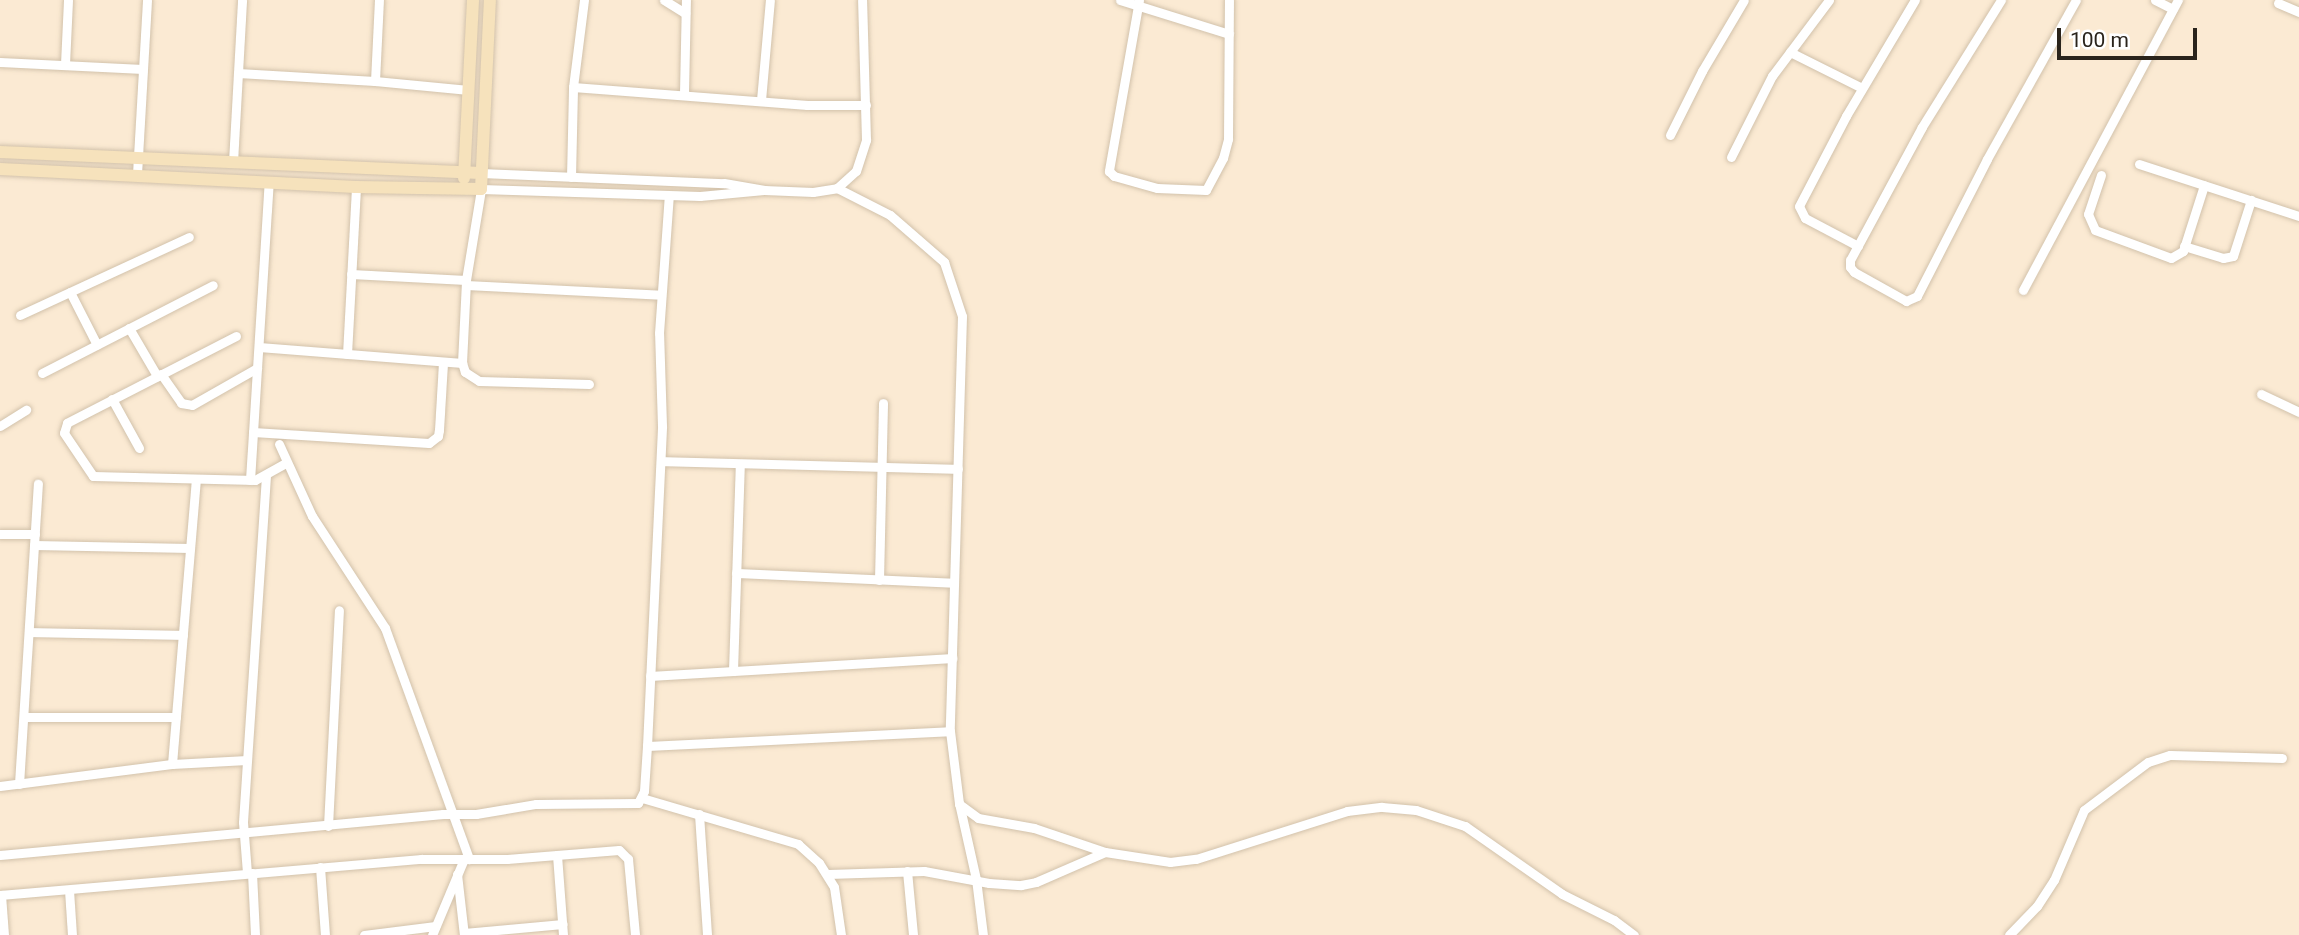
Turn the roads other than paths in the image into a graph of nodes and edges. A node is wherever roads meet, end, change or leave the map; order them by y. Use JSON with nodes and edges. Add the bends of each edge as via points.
{"nodes":[{"id":1,"x":68,"y":0,"type":"edge"},
{"id":2,"x":146,"y":0,"type":"edge"},
{"id":3,"x":242,"y":0,"type":"edge"},
{"id":4,"x":379,"y":0,"type":"edge"},
{"id":5,"x":473,"y":0,"type":"edge"},
{"id":6,"x":490,"y":0,"type":"edge"},
{"id":7,"x":583,"y":0,"type":"edge"},
{"id":8,"x":664,"y":0,"type":"edge"},
{"id":9,"x":686,"y":0,"type":"edge"},
{"id":10,"x":770,"y":0,"type":"edge"},
{"id":11,"x":862,"y":0,"type":"edge"},
{"id":12,"x":1120,"y":0,"type":"edge"},
{"id":13,"x":1229,"y":0,"type":"edge"},
{"id":14,"x":1744,"y":0,"type":"edge"},
{"id":15,"x":1829,"y":0,"type":"edge"},
{"id":16,"x":1915,"y":0,"type":"edge"},
{"id":17,"x":2001,"y":0,"type":"edge"},
{"id":18,"x":2076,"y":0,"type":"edge"},
{"id":19,"x":2155,"y":0,"type":"edge"},
{"id":20,"x":2178,"y":0,"type":"edge"},
{"id":21,"x":1139,"y":3,"type":"edge"},
{"id":22,"x":2278,"y":3,"type":"dead end"},
{"id":23,"x":2173,"y":9,"type":"junction"},
{"id":24,"x":2299,"y":12,"type":"edge"},
{"id":25,"x":685,"y":13,"type":"junction"},
{"id":26,"x":1229,"y":34,"type":"junction"},
{"id":27,"x":1790,"y":52,"type":"junction"},
{"id":28,"x":0,"y":62,"type":"edge"},
{"id":29,"x":65,"y":64,"type":"junction"},
{"id":30,"x":143,"y":69,"type":"junction"},
{"id":31,"x":238,"y":73,"type":"junction"},
{"id":32,"x":375,"y":81,"type":"junction"},
{"id":33,"x":573,"y":87,"type":"junction"},
{"id":34,"x":1862,"y":88,"type":"junction"},
{"id":35,"x":469,"y":90,"type":"junction"},
{"id":36,"x":684,"y":93,"type":"junction"},
{"id":37,"x":761,"y":100,"type":"junction"},
{"id":38,"x":866,"y":105,"type":"junction"},
{"id":39,"x":1670,"y":135,"type":"dead end"},
{"id":40,"x":0,"y":152,"type":"edge"},
{"id":41,"x":138,"y":157,"type":"junction"},
{"id":42,"x":1731,"y":157,"type":"dead end"},
{"id":43,"x":233,"y":162,"type":"junction"},
{"id":44,"x":2139,"y":164,"type":"dead end"},
{"id":45,"x":0,"y":169,"type":"edge"},
{"id":46,"x":465,"y":173,"type":"junction"},
{"id":47,"x":481,"y":173,"type":"junction"},
{"id":48,"x":137,"y":174,"type":"junction"},
{"id":49,"x":2101,"y":175,"type":"dead end"},
{"id":50,"x":571,"y":177,"type":"junction"},
{"id":51,"x":269,"y":182,"type":"junction"},
{"id":52,"x":2204,"y":185,"type":"junction"},
{"id":53,"x":356,"y":187,"type":"junction"},
{"id":54,"x":464,"y":188,"type":"junction"},
{"id":55,"x":837,"y":188,"type":"junction"},
{"id":56,"x":481,"y":189,"type":"junction"},
{"id":57,"x":764,"y":190,"type":"junction"},
{"id":58,"x":668,"y":195,"type":"junction"},
{"id":59,"x":2251,"y":200,"type":"junction"},
{"id":60,"x":2299,"y":216,"type":"edge"},
{"id":61,"x":189,"y":237,"type":"dead end"},
{"id":62,"x":1858,"y":246,"type":"junction"},
{"id":63,"x":2184,"y":246,"type":"junction"},
{"id":64,"x":351,"y":274,"type":"junction"},
{"id":65,"x":466,"y":283,"type":"junction"},
{"id":66,"x":213,"y":285,"type":"dead end"},
{"id":67,"x":2023,"y":290,"type":"dead end"},
{"id":68,"x":70,"y":292,"type":"junction"},
{"id":69,"x":661,"y":295,"type":"junction"},
{"id":70,"x":20,"y":315,"type":"dead end"},
{"id":71,"x":129,"y":328,"type":"junction"},
{"id":72,"x":236,"y":336,"type":"dead end"},
{"id":73,"x":97,"y":345,"type":"junction"},
{"id":74,"x":259,"y":347,"type":"junction"},
{"id":75,"x":347,"y":354,"type":"junction"},
{"id":76,"x":443,"y":362,"type":"junction"},
{"id":77,"x":462,"y":363,"type":"junction"},
{"id":78,"x":257,"y":368,"type":"junction"},
{"id":79,"x":42,"y":373,"type":"dead end"},
{"id":80,"x":159,"y":375,"type":"junction"},
{"id":81,"x":589,"y":384,"type":"dead end"},
{"id":82,"x":2262,"y":394,"type":"dead end"},
{"id":83,"x":112,"y":400,"type":"junction"},
{"id":84,"x":883,"y":403,"type":"dead end"},
{"id":85,"x":26,"y":410,"type":"dead end"},
{"id":86,"x":2299,"y":412,"type":"edge"},
{"id":87,"x":0,"y":426,"type":"edge"},
{"id":88,"x":253,"y":432,"type":"junction"},
{"id":89,"x":279,"y":444,"type":"dead end"},
{"id":90,"x":139,"y":448,"type":"dead end"},
{"id":91,"x":661,"y":461,"type":"junction"},
{"id":92,"x":286,"y":463,"type":"junction"},
{"id":93,"x":740,"y":464,"type":"junction"},
{"id":94,"x":881,"y":467,"type":"junction"},
{"id":95,"x":958,"y":469,"type":"junction"},
{"id":96,"x":266,"y":477,"type":"junction"},
{"id":97,"x":196,"y":480,"type":"junction"},
{"id":98,"x":250,"y":480,"type":"junction"},
{"id":99,"x":38,"y":485,"type":"dead end"},
{"id":100,"x":0,"y":534,"type":"edge"},
{"id":101,"x":35,"y":534,"type":"junction"},
{"id":102,"x":34,"y":545,"type":"junction"},
{"id":103,"x":190,"y":548,"type":"junction"},
{"id":104,"x":736,"y":573,"type":"junction"},
{"id":105,"x":879,"y":580,"type":"junction"},
{"id":106,"x":954,"y":583,"type":"junction"},
{"id":107,"x":339,"y":610,"type":"dead end"},
{"id":108,"x":30,"y":632,"type":"junction"},
{"id":109,"x":183,"y":635,"type":"junction"},
{"id":110,"x":952,"y":658,"type":"junction"},
{"id":111,"x":733,"y":671,"type":"junction"},
{"id":112,"x":650,"y":676,"type":"junction"},
{"id":113,"x":24,"y":717,"type":"junction"},
{"id":114,"x":176,"y":717,"type":"junction"},
{"id":115,"x":950,"y":731,"type":"junction"},
{"id":116,"x":647,"y":746,"type":"junction"},
{"id":117,"x":2282,"y":758,"type":"dead end"},
{"id":118,"x":247,"y":760,"type":"junction"},
{"id":119,"x":173,"y":764,"type":"junction"},
{"id":120,"x":19,"y":784,"type":"junction"},
{"id":121,"x":0,"y":786,"type":"edge"},
{"id":122,"x":642,"y":798,"type":"junction"},
{"id":123,"x":959,"y":803,"type":"junction"},
{"id":124,"x":454,"y":814,"type":"junction"},
{"id":125,"x":699,"y":814,"type":"junction"},
{"id":126,"x":328,"y":826,"type":"junction"},
{"id":127,"x":243,"y":832,"type":"junction"},
{"id":128,"x":1105,"y":852,"type":"junction"},
{"id":129,"x":0,"y":855,"type":"edge"},
{"id":130,"x":557,"y":855,"type":"junction"},
{"id":131,"x":467,"y":859,"type":"junction"},
{"id":132,"x":320,"y":867,"type":"junction"},
{"id":133,"x":907,"y":871,"type":"junction"},
{"id":134,"x":250,"y":873,"type":"junction"},
{"id":135,"x":457,"y":874,"type":"junction"},
{"id":136,"x":828,"y":874,"type":"junction"},
{"id":137,"x":976,"y":879,"type":"junction"},
{"id":138,"x":69,"y":890,"type":"junction"},
{"id":139,"x":1,"y":895,"type":"edge"},
{"id":140,"x":563,"y":924,"type":"junction"},
{"id":141,"x":433,"y":930,"type":"edge"},
{"id":142,"x":464,"y":934,"type":"edge"},
{"id":143,"x":4,"y":935,"type":"edge"},
{"id":144,"x":72,"y":935,"type":"edge"},
{"id":145,"x":255,"y":935,"type":"edge"},
{"id":146,"x":325,"y":935,"type":"edge"},
{"id":147,"x":364,"y":935,"type":"edge"},
{"id":148,"x":564,"y":935,"type":"edge"},
{"id":149,"x":635,"y":935,"type":"edge"},
{"id":150,"x":706,"y":935,"type":"edge"},
{"id":151,"x":841,"y":935,"type":"edge"},
{"id":152,"x":914,"y":935,"type":"edge"},
{"id":153,"x":983,"y":935,"type":"edge"},
{"id":154,"x":1634,"y":935,"type":"edge"},
{"id":155,"x":2009,"y":935,"type":"edge"}],
"edges":[{"from":1,"to":29,"type":"street"},
{"from":2,"to":30,"type":"street"},
{"from":3,"to":31,"type":"street"},
{"from":4,"to":32,"type":"street"},
{"from":5,"to":35,"type":"street"},
{"from":6,"to":47,"type":"street"},
{"from":7,"to":33,"type":"street"},
{"from":8,"to":25,"type":"street"},
{"from":9,"to":25,"type":"street"},
{"from":10,"to":37,"type":"street"},
{"from":11,"to":38,"type":"street"},
{"from":12,"to":21,"type":"street"},
{"from":13,"to":26,"type":"street"},
{"from":14,"to":39,"type":"street"},
{"from":15,"to":27,"type":"street"},
{"from":16,"to":34,"type":"street"},
{"from":17,"to":62,"type":"street","via":[[1922,127]]},
{"from":18,"to":62,"type":"street","via":[[1917,296],[1911,301],[1903,299],[1852,270],[1850,260]]},
{"from":19,"to":23,"type":"street"},
{"from":20,"to":23,"type":"street"},
{"from":21,"to":26,"type":"street"},
{"from":21,"to":26,"type":"street","via":[[1108,168],[1114,176],[1157,188],[1206,190],[1228,139]]},
{"from":22,"to":24,"type":"street"},
{"from":23,"to":67,"type":"street"},
{"from":25,"to":36,"type":"street"},
{"from":27,"to":34,"type":"street"},
{"from":27,"to":42,"type":"street","via":[[1756,104]]},
{"from":28,"to":29,"type":"street"},
{"from":29,"to":30,"type":"street"},
{"from":30,"to":41,"type":"street"},
{"from":31,"to":32,"type":"street"},
{"from":31,"to":43,"type":"street"},
{"from":32,"to":35,"type":"street"},
{"from":33,"to":36,"type":"street"},
{"from":33,"to":50,"type":"street"},
{"from":34,"to":62,"type":"street","via":[[1800,206],[1805,218]]},
{"from":35,"to":46,"type":"street"},
{"from":36,"to":37,"type":"street"},
{"from":37,"to":38,"type":"street"},
{"from":38,"to":55,"type":"street","via":[[864,157],[856,172]]},
{"from":40,"to":41,"type":"street"},
{"from":41,"to":43,"type":"street"},
{"from":41,"to":48,"type":"street"},
{"from":43,"to":46,"type":"street"},
{"from":44,"to":52,"type":"street"},
{"from":45,"to":48,"type":"street"},
{"from":46,"to":47,"type":"street"},
{"from":46,"to":54,"type":"street"},
{"from":47,"to":50,"type":"street"},
{"from":47,"to":56,"type":"street"},
{"from":48,"to":51,"type":"street"},
{"from":49,"to":63,"type":"street","via":[[2088,214],[2095,230],[2171,258],[2180,255]]},
{"from":50,"to":57,"type":"street","via":[[724,183]]},
{"from":51,"to":53,"type":"street"},
{"from":51,"to":74,"type":"street"},
{"from":52,"to":59,"type":"street"},
{"from":52,"to":63,"type":"street"},
{"from":53,"to":54,"type":"street"},
{"from":53,"to":64,"type":"street"},
{"from":54,"to":56,"type":"street"},
{"from":55,"to":57,"type":"street"},
{"from":55,"to":95,"type":"street","via":[[890,215],[949,271],[963,327]]},
{"from":56,"to":58,"type":"street"},
{"from":56,"to":65,"type":"street"},
{"from":57,"to":58,"type":"street"},
{"from":58,"to":69,"type":"street"},
{"from":59,"to":60,"type":"street"},
{"from":59,"to":63,"type":"street","via":[[2233,256],[2223,258]]},
{"from":61,"to":68,"type":"street"},
{"from":64,"to":65,"type":"street"},
{"from":64,"to":75,"type":"street"},
{"from":65,"to":69,"type":"street"},
{"from":65,"to":77,"type":"street"},
{"from":66,"to":71,"type":"street"},
{"from":68,"to":70,"type":"street"},
{"from":68,"to":73,"type":"street"},
{"from":69,"to":91,"type":"street"},
{"from":71,"to":73,"type":"street"},
{"from":71,"to":80,"type":"street"},
{"from":72,"to":80,"type":"street"},
{"from":73,"to":79,"type":"street"},
{"from":74,"to":75,"type":"street"},
{"from":74,"to":78,"type":"street"},
{"from":75,"to":76,"type":"street"},
{"from":76,"to":77,"type":"street"},
{"from":76,"to":88,"type":"street","via":[[438,436],[429,443]]},
{"from":77,"to":81,"type":"street","via":[[471,378],[479,381]]},
{"from":78,"to":80,"type":"street","via":[[192,405],[181,403]]},
{"from":78,"to":88,"type":"street"},
{"from":80,"to":83,"type":"street"},
{"from":82,"to":86,"type":"street"},
{"from":83,"to":90,"type":"street"},
{"from":83,"to":97,"type":"street","via":[[65,425],[64,433],[89,474]]},
{"from":84,"to":94,"type":"street"},
{"from":85,"to":87,"type":"street"},
{"from":88,"to":98,"type":"street"},
{"from":89,"to":92,"type":"street"},
{"from":91,"to":93,"type":"street"},
{"from":91,"to":112,"type":"street"},
{"from":92,"to":96,"type":"street"},
{"from":92,"to":124,"type":"street","via":[[312,516],[385,628]]},
{"from":93,"to":94,"type":"street"},
{"from":93,"to":104,"type":"street"},
{"from":94,"to":95,"type":"street"},
{"from":94,"to":105,"type":"street"},
{"from":95,"to":106,"type":"street"},
{"from":96,"to":98,"type":"street"},
{"from":96,"to":118,"type":"street"},
{"from":97,"to":98,"type":"street"},
{"from":97,"to":103,"type":"street"},
{"from":99,"to":101,"type":"street"},
{"from":100,"to":101,"type":"street"},
{"from":101,"to":102,"type":"street"},
{"from":102,"to":103,"type":"street"},
{"from":102,"to":108,"type":"street"},
{"from":103,"to":109,"type":"street"},
{"from":104,"to":105,"type":"street"},
{"from":104,"to":111,"type":"street"},
{"from":105,"to":106,"type":"street"},
{"from":106,"to":110,"type":"street"},
{"from":107,"to":126,"type":"street"},
{"from":108,"to":109,"type":"street"},
{"from":108,"to":113,"type":"street"},
{"from":109,"to":114,"type":"street"},
{"from":110,"to":111,"type":"street"},
{"from":110,"to":115,"type":"street"},
{"from":111,"to":112,"type":"street"},
{"from":112,"to":116,"type":"street"},
{"from":113,"to":114,"type":"street"},
{"from":113,"to":120,"type":"street"},
{"from":114,"to":119,"type":"street"},
{"from":115,"to":116,"type":"street"},
{"from":115,"to":123,"type":"street"},
{"from":116,"to":122,"type":"street"},
{"from":117,"to":155,"type":"street","via":[[2170,755],[2148,762],[2084,810],[2054,880]]},
{"from":118,"to":119,"type":"street"},
{"from":118,"to":127,"type":"street"},
{"from":119,"to":120,"type":"street"},
{"from":120,"to":121,"type":"street"},
{"from":122,"to":124,"type":"street","via":[[631,804],[536,804]]},
{"from":122,"to":125,"type":"street"},
{"from":123,"to":128,"type":"street","via":[[978,818],[1024,825]]},
{"from":123,"to":137,"type":"street"},
{"from":124,"to":126,"type":"street"},
{"from":124,"to":131,"type":"street"},
{"from":125,"to":136,"type":"street","via":[[791,841]]},
{"from":125,"to":150,"type":"street"},
{"from":126,"to":127,"type":"street"},
{"from":127,"to":129,"type":"street"},
{"from":127,"to":134,"type":"street"},
{"from":128,"to":137,"type":"street","via":[[1036,882],[1005,885]]},
{"from":128,"to":154,"type":"street","via":[[1183,861],[1348,811],[1416,810],[1465,827],[1562,894]]},
{"from":130,"to":131,"type":"street"},
{"from":130,"to":140,"type":"street"},
{"from":130,"to":149,"type":"street","via":[[624,853]]},
{"from":131,"to":132,"type":"street"},
{"from":131,"to":135,"type":"street"},
{"from":132,"to":134,"type":"street"},
{"from":132,"to":146,"type":"street"},
{"from":133,"to":136,"type":"street"},
{"from":133,"to":137,"type":"street"},
{"from":133,"to":152,"type":"street"},
{"from":134,"to":138,"type":"street"},
{"from":134,"to":145,"type":"street"},
{"from":135,"to":141,"type":"street"},
{"from":135,"to":142,"type":"street"},
{"from":136,"to":151,"type":"street","via":[[838,901]]},
{"from":137,"to":153,"type":"street"},
{"from":138,"to":139,"type":"street"},
{"from":138,"to":144,"type":"street"},
{"from":139,"to":143,"type":"street"},
{"from":140,"to":142,"type":"street"},
{"from":140,"to":148,"type":"street"},
{"from":141,"to":147,"type":"street"}]}
